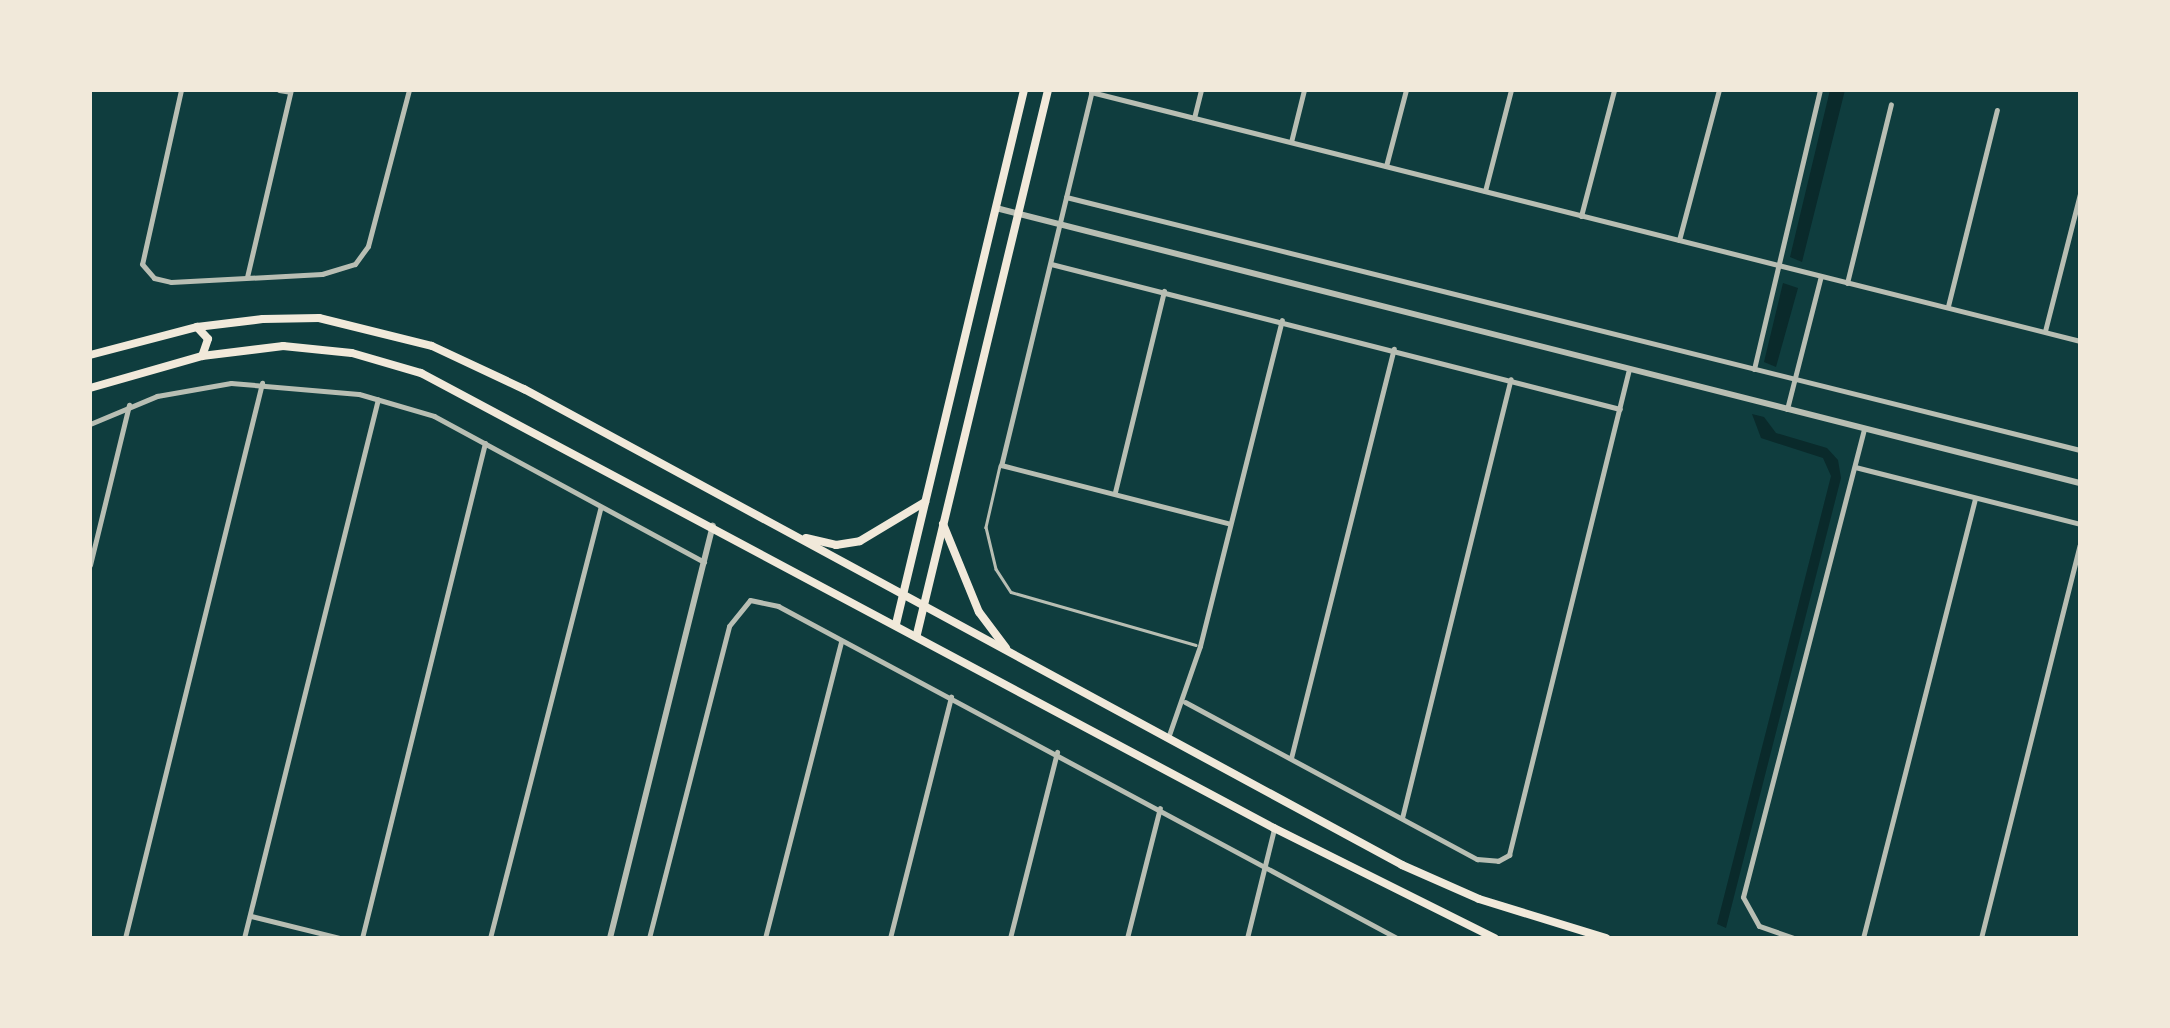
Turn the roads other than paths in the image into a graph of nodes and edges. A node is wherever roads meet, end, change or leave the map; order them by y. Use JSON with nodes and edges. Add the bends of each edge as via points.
{"nodes":[{"id":1,"x":181,"y":90,"type":"edge"},
{"id":2,"x":279,"y":90,"type":"edge"},
{"id":3,"x":409,"y":90,"type":"edge"},
{"id":4,"x":1024,"y":90,"type":"edge"},
{"id":5,"x":1048,"y":90,"type":"edge"},
{"id":6,"x":1200,"y":90,"type":"edge"},
{"id":7,"x":1304,"y":90,"type":"edge"},
{"id":8,"x":1406,"y":90,"type":"edge"},
{"id":9,"x":1511,"y":90,"type":"edge"},
{"id":10,"x":1614,"y":90,"type":"edge"},
{"id":11,"x":1719,"y":90,"type":"edge"},
{"id":12,"x":1820,"y":90,"type":"edge"},
{"id":13,"x":291,"y":91,"type":"edge"},
{"id":14,"x":1092,"y":91,"type":"edge"},
{"id":15,"x":1890,"y":104,"type":"dead end"},
{"id":16,"x":1997,"y":110,"type":"dead end"},
{"id":17,"x":1194,"y":118,"type":"junction"},
{"id":18,"x":1291,"y":142,"type":"junction"},
{"id":19,"x":1386,"y":166,"type":"junction"},
{"id":20,"x":1485,"y":192,"type":"junction"},
{"id":21,"x":2080,"y":194,"type":"edge"},
{"id":22,"x":1066,"y":197,"type":"junction"},
{"id":23,"x":996,"y":208,"type":"junction"},
{"id":24,"x":1018,"y":214,"type":"junction"},
{"id":25,"x":1582,"y":216,"type":"junction"},
{"id":26,"x":1059,"y":224,"type":"junction"},
{"id":27,"x":1679,"y":240,"type":"junction"},
{"id":28,"x":1050,"y":264,"type":"junction"},
{"id":29,"x":1779,"y":266,"type":"junction"},
{"id":30,"x":1821,"y":276,"type":"junction"},
{"id":31,"x":247,"y":278,"type":"junction"},
{"id":32,"x":1847,"y":283,"type":"junction"},
{"id":33,"x":1164,"y":291,"type":"junction"},
{"id":34,"x":1948,"y":308,"type":"junction"},
{"id":35,"x":1282,"y":320,"type":"junction"},
{"id":36,"x":197,"y":327,"type":"junction"},
{"id":37,"x":2045,"y":332,"type":"junction"},
{"id":38,"x":2080,"y":341,"type":"edge"},
{"id":39,"x":1394,"y":349,"type":"junction"},
{"id":40,"x":90,"y":356,"type":"edge"},
{"id":41,"x":202,"y":356,"type":"junction"},
{"id":42,"x":1630,"y":369,"type":"junction"},
{"id":43,"x":1754,"y":369,"type":"junction"},
{"id":44,"x":1511,"y":379,"type":"junction"},
{"id":45,"x":1794,"y":380,"type":"junction"},
{"id":46,"x":262,"y":383,"type":"junction"},
{"id":47,"x":90,"y":388,"type":"edge"},
{"id":48,"x":378,"y":398,"type":"junction"},
{"id":49,"x":130,"y":406,"type":"junction"},
{"id":50,"x":1620,"y":409,"type":"junction"},
{"id":51,"x":1787,"y":409,"type":"junction"},
{"id":52,"x":90,"y":424,"type":"edge"},
{"id":53,"x":1864,"y":428,"type":"junction"},
{"id":54,"x":485,"y":443,"type":"junction"},
{"id":55,"x":2080,"y":450,"type":"edge"},
{"id":56,"x":1001,"y":465,"type":"junction"},
{"id":57,"x":1854,"y":466,"type":"junction"},
{"id":58,"x":2080,"y":482,"type":"edge"},
{"id":59,"x":1115,"y":493,"type":"junction"},
{"id":60,"x":1975,"y":498,"type":"junction"},
{"id":61,"x":925,"y":502,"type":"junction"},
{"id":62,"x":601,"y":507,"type":"junction"},
{"id":63,"x":943,"y":524,"type":"junction"},
{"id":64,"x":1230,"y":524,"type":"junction"},
{"id":65,"x":2080,"y":524,"type":"edge"},
{"id":66,"x":713,"y":525,"type":"junction"},
{"id":67,"x":794,"y":536,"type":"junction"},
{"id":68,"x":2080,"y":545,"type":"edge"},
{"id":69,"x":704,"y":562,"type":"junction"},
{"id":70,"x":90,"y":564,"type":"edge"},
{"id":71,"x":902,"y":594,"type":"junction"},
{"id":72,"x":924,"y":606,"type":"junction"},
{"id":73,"x":896,"y":624,"type":"junction"},
{"id":74,"x":917,"y":634,"type":"junction"},
{"id":75,"x":841,"y":641,"type":"junction"},
{"id":76,"x":1200,"y":646,"type":"junction"},
{"id":77,"x":1008,"y":650,"type":"junction"},
{"id":78,"x":950,"y":697,"type":"junction"},
{"id":79,"x":1185,"y":702,"type":"junction"},
{"id":80,"x":1169,"y":735,"type":"junction"},
{"id":81,"x":1057,"y":752,"type":"junction"},
{"id":82,"x":1290,"y":758,"type":"junction"},
{"id":83,"x":1160,"y":808,"type":"junction"},
{"id":84,"x":1402,"y":818,"type":"junction"},
{"id":85,"x":1274,"y":828,"type":"junction"},
{"id":86,"x":1265,"y":866,"type":"junction"},
{"id":87,"x":250,"y":916,"type":"junction"},
{"id":88,"x":124,"y":938,"type":"edge"},
{"id":89,"x":244,"y":938,"type":"edge"},
{"id":90,"x":340,"y":938,"type":"edge"},
{"id":91,"x":362,"y":938,"type":"edge"},
{"id":92,"x":490,"y":938,"type":"edge"},
{"id":93,"x":610,"y":938,"type":"edge"},
{"id":94,"x":649,"y":938,"type":"edge"},
{"id":95,"x":765,"y":938,"type":"edge"},
{"id":96,"x":890,"y":938,"type":"edge"},
{"id":97,"x":1010,"y":938,"type":"edge"},
{"id":98,"x":1128,"y":938,"type":"edge"},
{"id":99,"x":1248,"y":938,"type":"edge"},
{"id":100,"x":1397,"y":938,"type":"edge"},
{"id":101,"x":1494,"y":938,"type":"edge"},
{"id":102,"x":1606,"y":938,"type":"edge"},
{"id":103,"x":1794,"y":938,"type":"edge"},
{"id":104,"x":1863,"y":938,"type":"edge"},
{"id":105,"x":1980,"y":938,"type":"edge"}],
"edges":[{"from":1,"to":31,"type":"street","via":[[143,253],[146,274],[162,281]]},
{"from":2,"to":13,"type":"street"},
{"from":3,"to":31,"type":"street","via":[[368,246],[355,264],[334,272]]},
{"from":4,"to":23,"type":"main road"},
{"from":5,"to":24,"type":"main road"},
{"from":6,"to":17,"type":"street"},
{"from":7,"to":18,"type":"street"},
{"from":8,"to":19,"type":"street"},
{"from":9,"to":20,"type":"street"},
{"from":10,"to":25,"type":"street"},
{"from":11,"to":27,"type":"street"},
{"from":12,"to":29,"type":"street"},
{"from":13,"to":31,"type":"street"},
{"from":14,"to":17,"type":"street"},
{"from":14,"to":22,"type":"street"},
{"from":15,"to":32,"type":"street"},
{"from":16,"to":34,"type":"street"},
{"from":17,"to":18,"type":"street"},
{"from":18,"to":19,"type":"street"},
{"from":19,"to":20,"type":"street"},
{"from":20,"to":25,"type":"street"},
{"from":21,"to":37,"type":"street"},
{"from":22,"to":26,"type":"street"},
{"from":22,"to":43,"type":"street"},
{"from":23,"to":24,"type":"street"},
{"from":23,"to":61,"type":"main road"},
{"from":24,"to":26,"type":"street"},
{"from":24,"to":63,"type":"main road"},
{"from":25,"to":27,"type":"street"},
{"from":26,"to":28,"type":"street"},
{"from":26,"to":42,"type":"street"},
{"from":27,"to":29,"type":"street"},
{"from":28,"to":33,"type":"street"},
{"from":28,"to":56,"type":"street"},
{"from":29,"to":30,"type":"street"},
{"from":29,"to":43,"type":"street"},
{"from":30,"to":32,"type":"street"},
{"from":30,"to":45,"type":"street"},
{"from":32,"to":34,"type":"street"},
{"from":33,"to":35,"type":"street"},
{"from":33,"to":59,"type":"street"},
{"from":34,"to":37,"type":"street"},
{"from":35,"to":39,"type":"street"},
{"from":35,"to":64,"type":"street"},
{"from":36,"to":40,"type":"main road"},
{"from":36,"to":41,"type":"main road","via":[[208,339]]},
{"from":36,"to":67,"type":"main road","via":[[319,318],[432,346]]},
{"from":37,"to":38,"type":"street"},
{"from":39,"to":44,"type":"street"},
{"from":39,"to":82,"type":"street"},
{"from":41,"to":47,"type":"main road"},
{"from":41,"to":66,"type":"main road","via":[[317,347],[422,372]]},
{"from":42,"to":50,"type":"street"},
{"from":42,"to":51,"type":"street"},
{"from":43,"to":45,"type":"street"},
{"from":44,"to":50,"type":"street"},
{"from":44,"to":84,"type":"street"},
{"from":45,"to":51,"type":"street"},
{"from":45,"to":55,"type":"street"},
{"from":46,"to":48,"type":"street"},
{"from":46,"to":49,"type":"street","via":[[198,387]]},
{"from":46,"to":88,"type":"street"},
{"from":48,"to":54,"type":"street","via":[[434,416]]},
{"from":48,"to":87,"type":"street"},
{"from":49,"to":52,"type":"street"},
{"from":49,"to":70,"type":"street"},
{"from":50,"to":84,"type":"street","via":[[1512,846],[1498,862],[1487,862]]},
{"from":51,"to":53,"type":"street"},
{"from":53,"to":57,"type":"street"},
{"from":53,"to":58,"type":"street"},
{"from":54,"to":62,"type":"street"},
{"from":54,"to":91,"type":"street"},
{"from":56,"to":59,"type":"street"},
{"from":56,"to":76,"type":"lane","via":[[986,526],[996,569],[1011,592]]},
{"from":57,"to":60,"type":"street"},
{"from":57,"to":103,"type":"street","via":[[1744,897],[1759,926]]},
{"from":59,"to":64,"type":"street"},
{"from":60,"to":65,"type":"street"},
{"from":60,"to":104,"type":"street"},
{"from":61,"to":67,"type":"main road","via":[[860,541],[836,545]]},
{"from":61,"to":71,"type":"main road"},
{"from":62,"to":69,"type":"street"},
{"from":62,"to":92,"type":"street"},
{"from":63,"to":72,"type":"main road"},
{"from":63,"to":77,"type":"main road","via":[[979,612]]},
{"from":64,"to":76,"type":"street"},
{"from":66,"to":69,"type":"street"},
{"from":66,"to":73,"type":"main road"},
{"from":67,"to":71,"type":"main road"},
{"from":68,"to":105,"type":"street"},
{"from":69,"to":93,"type":"street"},
{"from":71,"to":72,"type":"main road"},
{"from":71,"to":73,"type":"main road"},
{"from":72,"to":74,"type":"main road"},
{"from":72,"to":77,"type":"main road"},
{"from":73,"to":74,"type":"main road"},
{"from":74,"to":85,"type":"main road"},
{"from":75,"to":78,"type":"street"},
{"from":75,"to":94,"type":"street","via":[[763,601],[740,605],[729,626]]},
{"from":75,"to":95,"type":"street"},
{"from":76,"to":79,"type":"street"},
{"from":77,"to":80,"type":"main road"},
{"from":78,"to":81,"type":"street"},
{"from":78,"to":96,"type":"street"},
{"from":79,"to":80,"type":"street"},
{"from":79,"to":82,"type":"street"},
{"from":80,"to":102,"type":"main road","via":[[1402,866],[1480,899]]},
{"from":81,"to":83,"type":"street"},
{"from":81,"to":97,"type":"street"},
{"from":82,"to":84,"type":"street"},
{"from":83,"to":86,"type":"street"},
{"from":83,"to":98,"type":"street"},
{"from":85,"to":86,"type":"street"},
{"from":85,"to":101,"type":"main road"},
{"from":86,"to":99,"type":"street"},
{"from":86,"to":100,"type":"street"},
{"from":87,"to":89,"type":"street"},
{"from":87,"to":90,"type":"street"}]}
